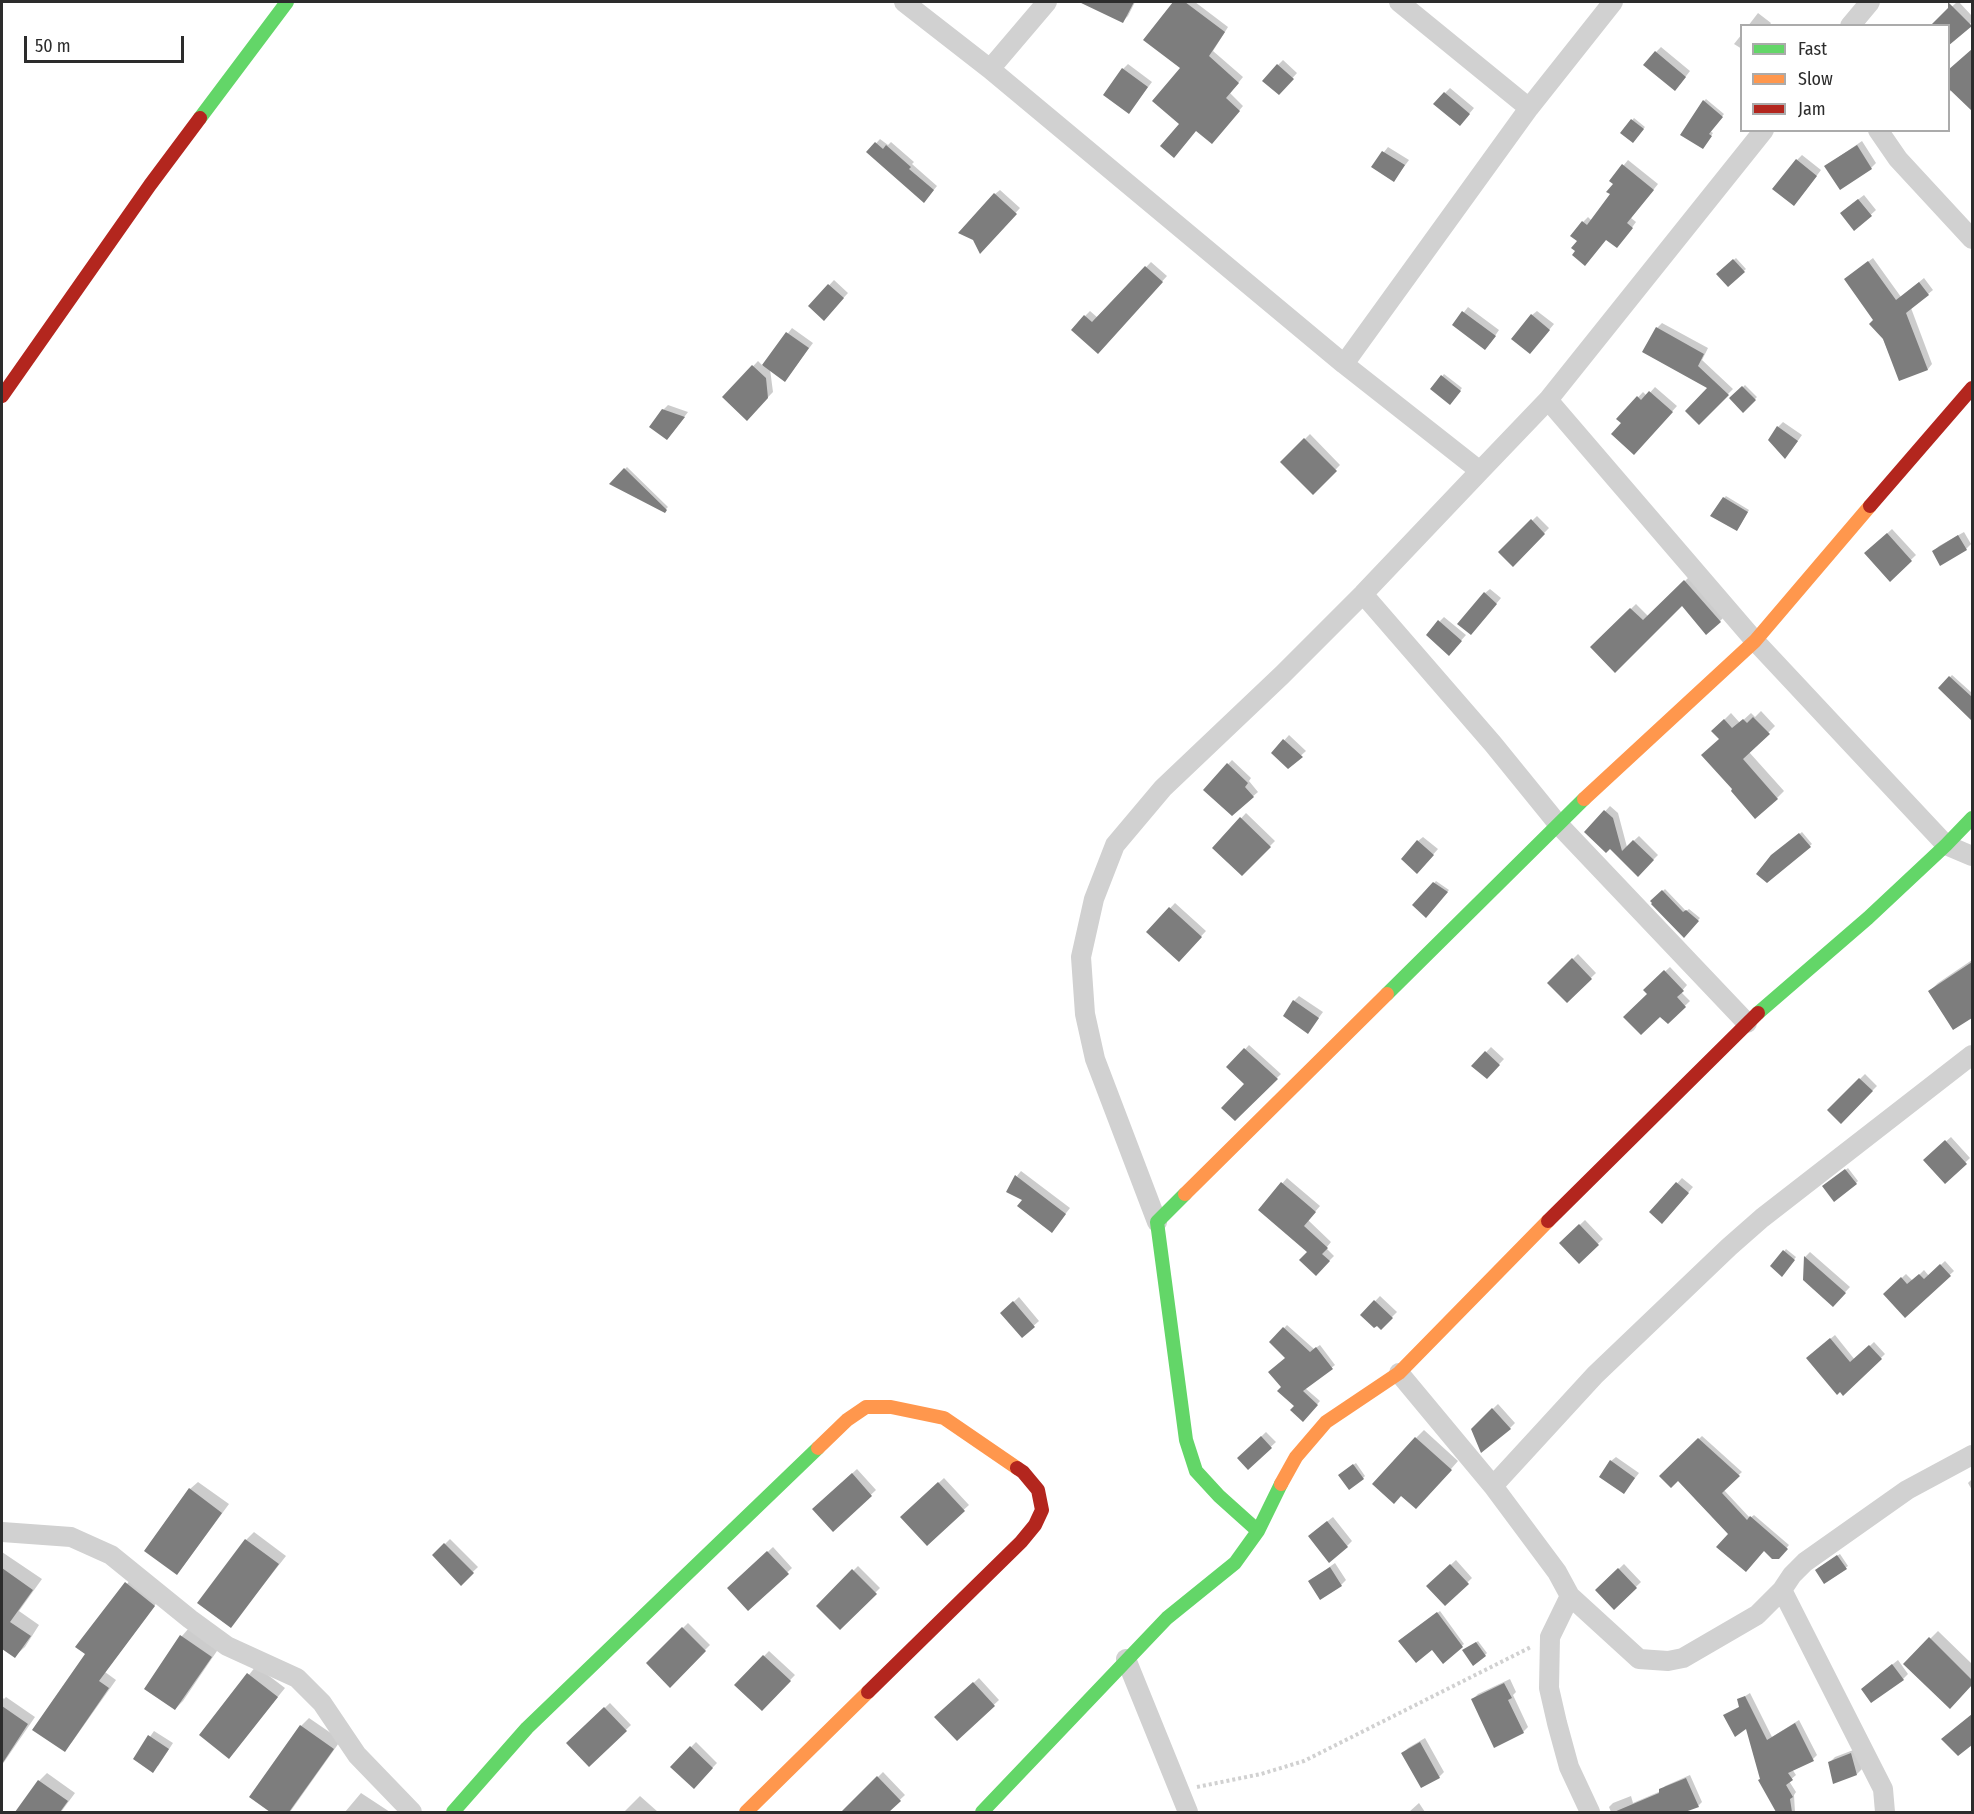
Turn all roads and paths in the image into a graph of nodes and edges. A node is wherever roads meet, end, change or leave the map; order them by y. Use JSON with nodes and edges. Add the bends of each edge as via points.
{"nodes":[{"id":1,"x":287,"y":2,"type":"edge"},
{"id":2,"x":904,"y":2,"type":"edge"},
{"id":3,"x":1047,"y":2,"type":"edge"},
{"id":4,"x":1399,"y":2,"type":"edge"},
{"id":5,"x":1613,"y":2,"type":"edge"},
{"id":6,"x":1870,"y":2,"type":"edge"},
{"id":7,"x":1852,"y":24,"type":"edge"},
{"id":8,"x":990,"y":69,"type":"junction"},
{"id":9,"x":1529,"y":108,"type":"junction"},
{"id":10,"x":1762,"y":132,"type":"edge"},
{"id":11,"x":1879,"y":132,"type":"edge"},
{"id":12,"x":1972,"y":239,"type":"edge"},
{"id":13,"x":1344,"y":364,"type":"junction"},
{"id":14,"x":1972,"y":388,"type":"edge"},
{"id":15,"x":2,"y":396,"type":"edge"},
{"id":16,"x":1548,"y":400,"type":"junction"},
{"id":17,"x":1480,"y":471,"type":"junction"},
{"id":18,"x":1363,"y":594,"type":"junction"},
{"id":19,"x":1755,"y":641,"type":"junction"},
{"id":20,"x":1972,"y":818,"type":"edge"},
{"id":21,"x":1558,"y":824,"type":"junction"},
{"id":22,"x":1946,"y":846,"type":"junction"},
{"id":23,"x":1972,"y":856,"type":"edge"},
{"id":24,"x":1747,"y":1023,"type":"junction"},
{"id":25,"x":1972,"y":1054,"type":"edge"},
{"id":26,"x":1157,"y":1222,"type":"junction"},
{"id":27,"x":1399,"y":1373,"type":"junction"},
{"id":28,"x":1972,"y":1455,"type":"edge"},
{"id":29,"x":1493,"y":1486,"type":"junction"},
{"id":30,"x":1258,"y":1531,"type":"junction"},
{"id":31,"x":2,"y":1532,"type":"edge"},
{"id":32,"x":1782,"y":1590,"type":"junction"},
{"id":33,"x":1570,"y":1596,"type":"junction"},
{"id":34,"x":1550,"y":1637,"type":"junction"},
{"id":35,"x":1126,"y":1659,"type":"junction"},
{"id":36,"x":1179,"y":1791,"type":"junction"},
{"id":37,"x":412,"y":1812,"type":"edge"},
{"id":38,"x":453,"y":1812,"type":"edge"},
{"id":39,"x":746,"y":1812,"type":"edge"},
{"id":40,"x":982,"y":1812,"type":"edge"},
{"id":41,"x":1188,"y":1812,"type":"edge"},
{"id":42,"x":1590,"y":1812,"type":"edge"},
{"id":43,"x":1885,"y":1812,"type":"edge"}],
"edges":[{"from":1,"to":15,"type":"street","via":[[150,185]]},
{"from":2,"to":8,"type":"street"},
{"from":3,"to":8,"type":"street"},
{"from":4,"to":9,"type":"street"},
{"from":5,"to":9,"type":"street"},
{"from":6,"to":7,"type":"street"},
{"from":8,"to":13,"type":"street"},
{"from":9,"to":13,"type":"street"},
{"from":10,"to":16,"type":"street"},
{"from":11,"to":12,"type":"street","via":[[1898,159]]},
{"from":13,"to":17,"type":"street"},
{"from":14,"to":19,"type":"street"},
{"from":16,"to":17,"type":"street"},
{"from":16,"to":19,"type":"street"},
{"from":17,"to":18,"type":"street"},
{"from":18,"to":21,"type":"street"},
{"from":18,"to":26,"type":"street","via":[[1163,788],[1115,845],[1094,898],[1081,957],[1085,1014],[1095,1059]]},
{"from":19,"to":21,"type":"street"},
{"from":19,"to":22,"type":"street"},
{"from":20,"to":22,"type":"street"},
{"from":21,"to":24,"type":"street"},
{"from":21,"to":26,"type":"street"},
{"from":22,"to":23,"type":"street"},
{"from":22,"to":24,"type":"street"},
{"from":24,"to":27,"type":"street"},
{"from":25,"to":29,"type":"street","via":[[1729,1246],[1595,1375]]},
{"from":26,"to":30,"type":"street","via":[[1186,1440],[1197,1471],[1219,1497]]},
{"from":27,"to":29,"type":"street"},
{"from":27,"to":30,"type":"street","via":[[1326,1422],[1296,1457]]},
{"from":28,"to":32,"type":"street","via":[[1907,1490],[1812,1557]]},
{"from":29,"to":33,"type":"street","via":[[1557,1572]]},
{"from":30,"to":35,"type":"street","via":[[1235,1563],[1167,1618]]},
{"from":31,"to":37,"type":"street","via":[[71,1537],[111,1555],[227,1646],[297,1678],[322,1703],[357,1755]]},
{"from":32,"to":33,"type":"street","via":[[1740,1626],[1683,1658],[1668,1661],[1639,1659]]},
{"from":32,"to":43,"type":"street","via":[[1883,1789]]},
{"from":33,"to":34,"type":"street"},
{"from":34,"to":36,"type":"path","via":[[1304,1761]]},
{"from":34,"to":42,"type":"street","via":[[1549,1688],[1557,1724],[1569,1767]]},
{"from":35,"to":36,"type":"street"},
{"from":35,"to":40,"type":"street"},
{"from":36,"to":41,"type":"street"},
{"from":38,"to":39,"type":"street","via":[[527,1728],[847,1420],[866,1407],[891,1407],[944,1418],[1023,1472],[1038,1490],[1042,1510],[1035,1525]]}]}
